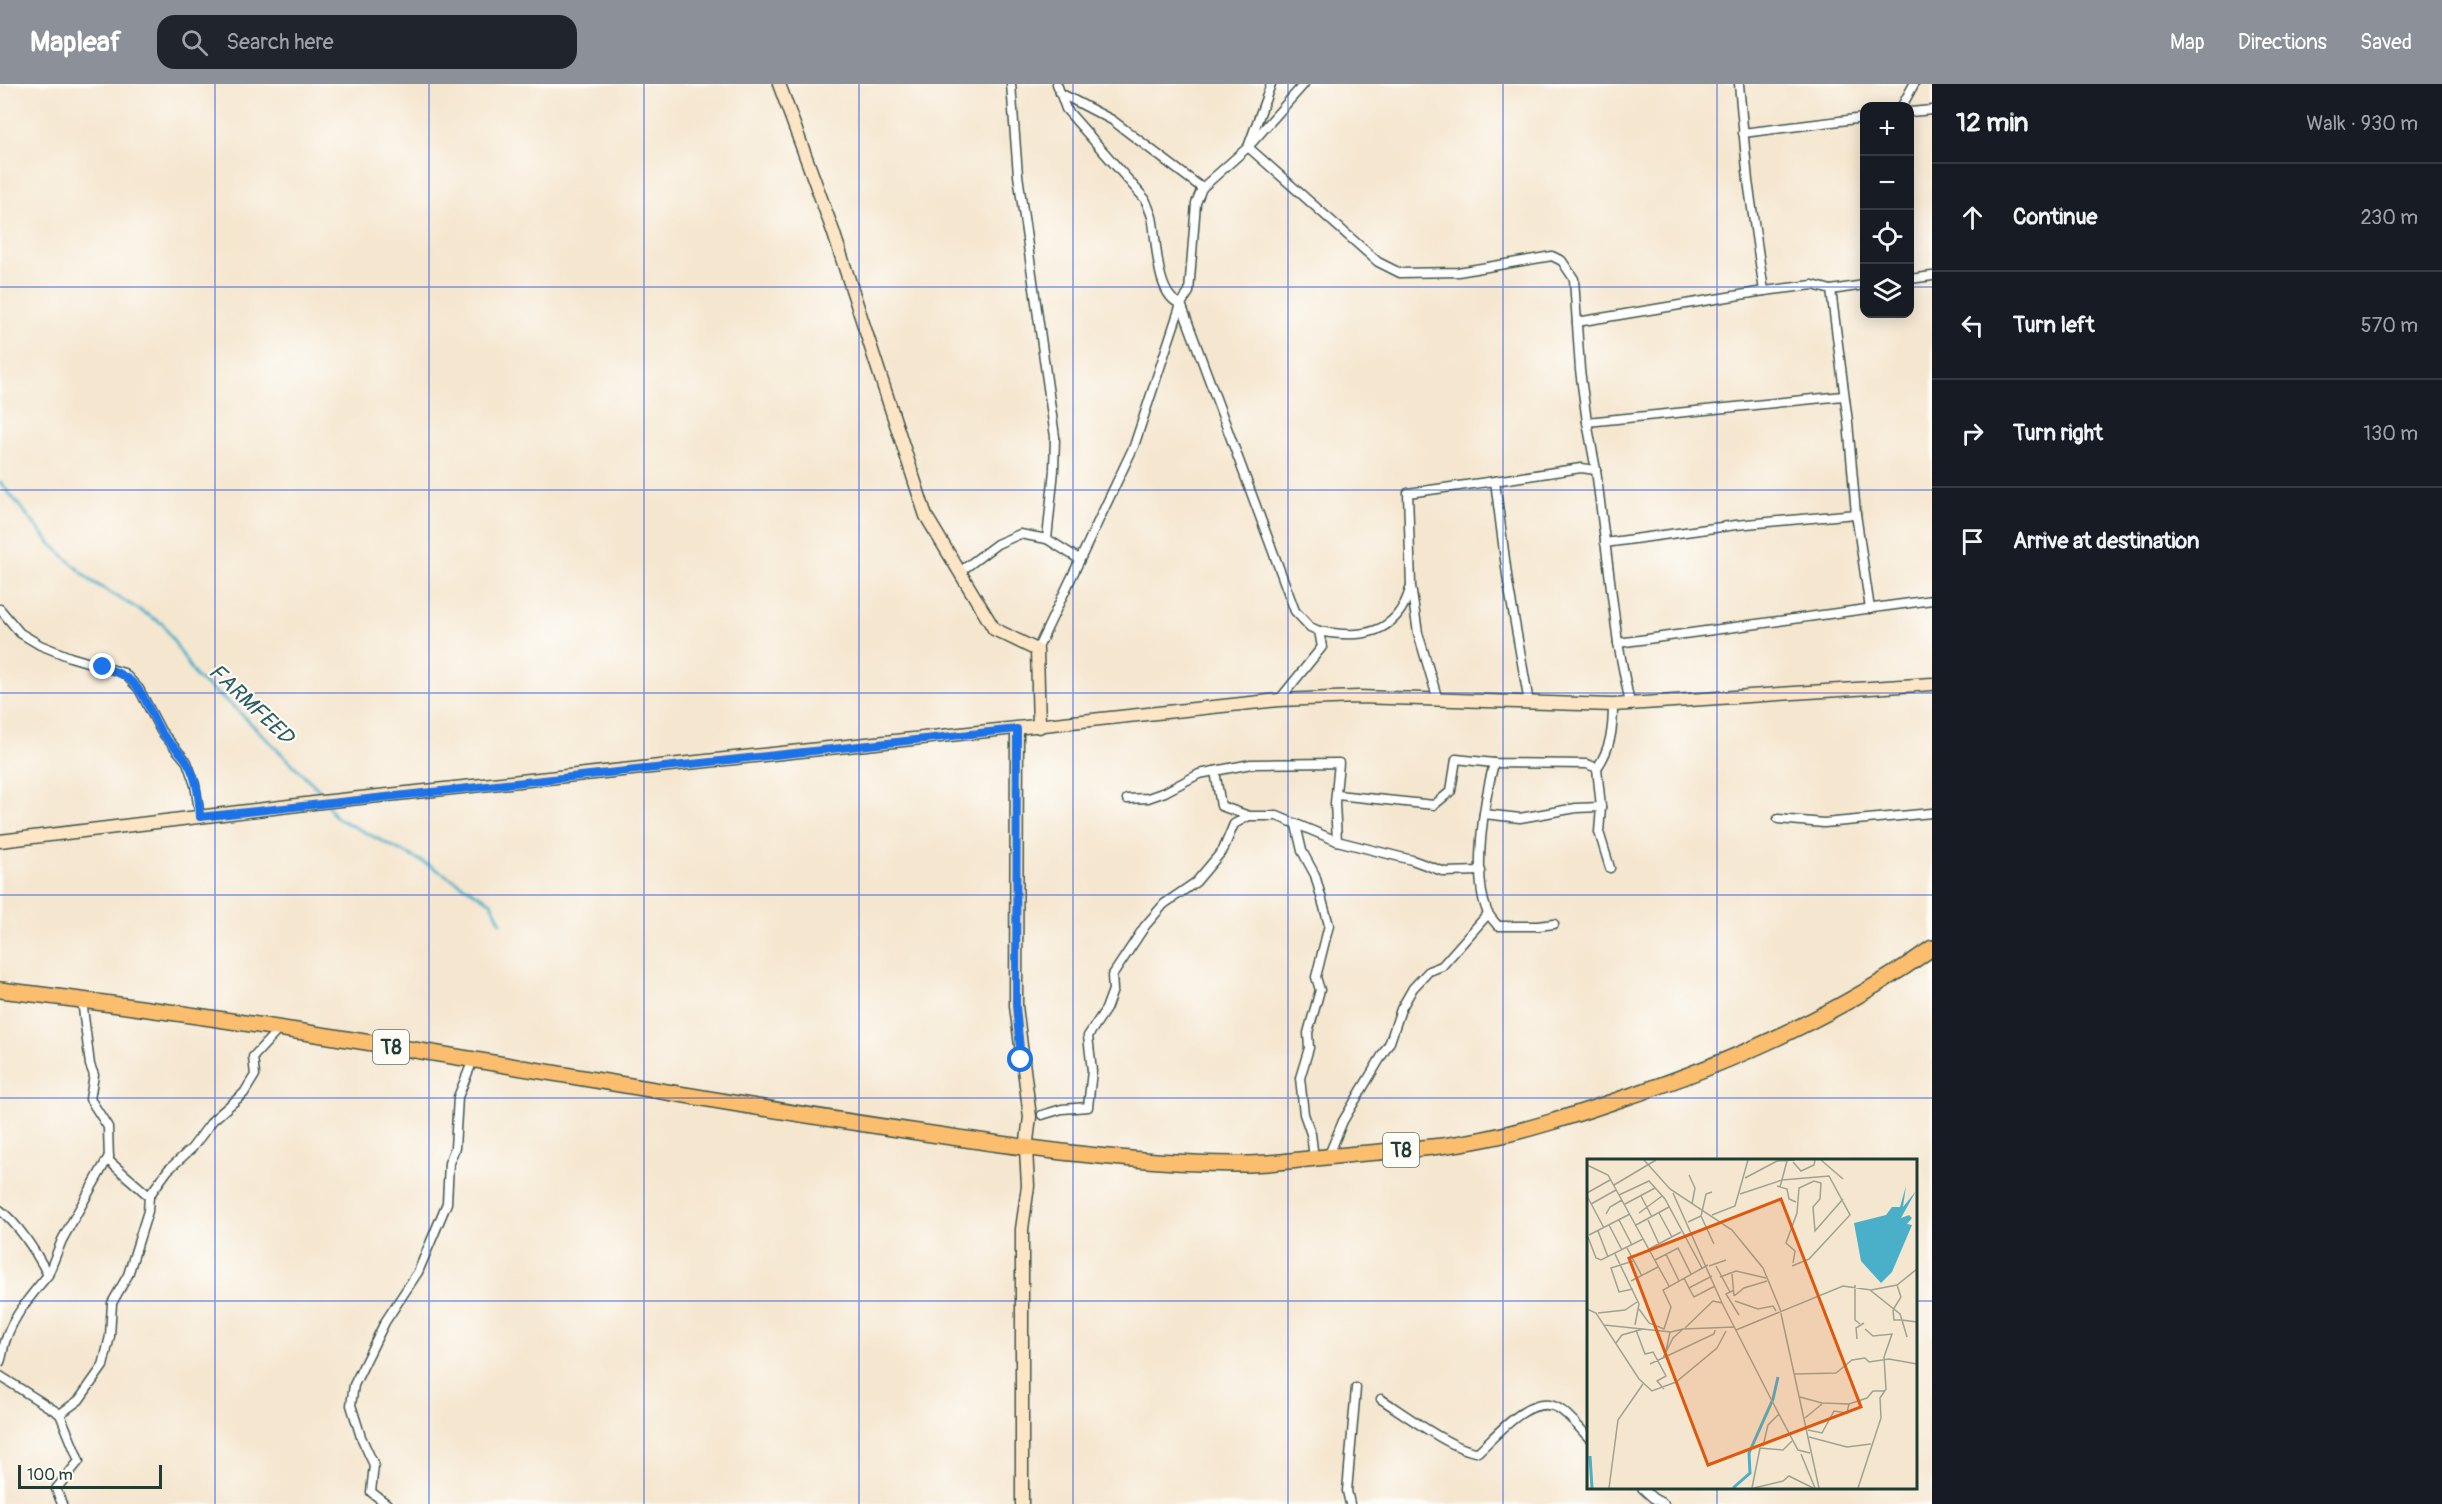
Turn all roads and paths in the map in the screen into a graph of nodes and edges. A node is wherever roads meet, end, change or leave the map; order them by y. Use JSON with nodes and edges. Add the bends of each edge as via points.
{"nodes":[{"id":1,"x":779,"y":84,"type":"edge"},
{"id":2,"x":1011,"y":84,"type":"edge"},
{"id":3,"x":1271,"y":84,"type":"edge"},
{"id":4,"x":1304,"y":84,"type":"edge"},
{"id":5,"x":1739,"y":84,"type":"edge"},
{"id":6,"x":1914,"y":84,"type":"edge"},
{"id":7,"x":1058,"y":88,"type":"edge"},
{"id":8,"x":1904,"y":102,"type":"edge"},
{"id":9,"x":1932,"y":110,"type":"edge"},
{"id":10,"x":1914,"y":112,"type":"edge"},
{"id":11,"x":1860,"y":118,"type":"edge"},
{"id":12,"x":1743,"y":133,"type":"junction"},
{"id":13,"x":1248,"y":147,"type":"junction"},
{"id":14,"x":1202,"y":188,"type":"junction"},
{"id":15,"x":1932,"y":276,"type":"edge"},
{"id":16,"x":1914,"y":278,"type":"edge"},
{"id":17,"x":1860,"y":286,"type":"edge"},
{"id":18,"x":1831,"y":290,"type":"junction"},
{"id":19,"x":1764,"y":291,"type":"junction"},
{"id":20,"x":1181,"y":304,"type":"junction"},
{"id":21,"x":1577,"y":322,"type":"junction"},
{"id":22,"x":1843,"y":396,"type":"junction"},
{"id":23,"x":1587,"y":422,"type":"junction"},
{"id":24,"x":1596,"y":471,"type":"junction"},
{"id":25,"x":1495,"y":481,"type":"junction"},
{"id":26,"x":1856,"y":514,"type":"junction"},
{"id":27,"x":1047,"y":538,"type":"junction"},
{"id":28,"x":1605,"y":543,"type":"junction"},
{"id":29,"x":1078,"y":559,"type":"junction"},
{"id":30,"x":961,"y":571,"type":"junction"},
{"id":31,"x":1411,"y":586,"type":"junction"},
{"id":32,"x":1932,"y":600,"type":"edge"},
{"id":33,"x":0,"y":609,"type":"edge"},
{"id":34,"x":1870,"y":609,"type":"junction"},
{"id":35,"x":1319,"y":631,"type":"junction"},
{"id":36,"x":1618,"y":643,"type":"junction"},
{"id":37,"x":1037,"y":650,"type":"junction"},
{"id":38,"x":1932,"y":684,"type":"edge"},
{"id":39,"x":1279,"y":700,"type":"junction"},
{"id":40,"x":1438,"y":700,"type":"junction"},
{"id":41,"x":1529,"y":703,"type":"junction"},
{"id":42,"x":1630,"y":704,"type":"junction"},
{"id":43,"x":1613,"y":705,"type":"junction"},
{"id":44,"x":1039,"y":727,"type":"junction"},
{"id":45,"x":1017,"y":729,"type":"junction"},
{"id":46,"x":1494,"y":764,"type":"junction"},
{"id":47,"x":1597,"y":768,"type":"junction"},
{"id":48,"x":1215,"y":771,"type":"junction"},
{"id":49,"x":1337,"y":795,"type":"junction"},
{"id":50,"x":1127,"y":799,"type":"dead end"},
{"id":51,"x":1601,"y":807,"type":"junction"},
{"id":52,"x":1932,"y":813,"type":"edge"},
{"id":53,"x":1484,"y":814,"type":"junction"},
{"id":54,"x":1249,"y":816,"type":"junction"},
{"id":55,"x":200,"y":817,"type":"junction"},
{"id":56,"x":1778,"y":819,"type":"dead end"},
{"id":57,"x":1296,"y":825,"type":"junction"},
{"id":58,"x":0,"y":841,"type":"edge"},
{"id":59,"x":1337,"y":841,"type":"junction"},
{"id":60,"x":1610,"y":868,"type":"dead end"},
{"id":61,"x":1481,"y":872,"type":"junction"},
{"id":62,"x":1488,"y":914,"type":"junction"},
{"id":63,"x":1554,"y":924,"type":"dead end"},
{"id":64,"x":1932,"y":948,"type":"edge"},
{"id":65,"x":0,"y":990,"type":"edge"},
{"id":66,"x":82,"y":1000,"type":"junction"},
{"id":67,"x":279,"y":1028,"type":"junction"},
{"id":68,"x":473,"y":1060,"type":"junction"},
{"id":69,"x":1042,"y":1115,"type":"dead end"},
{"id":70,"x":1026,"y":1149,"type":"junction"},
{"id":71,"x":109,"y":1156,"type":"junction"},
{"id":72,"x":1321,"y":1157,"type":"junction"},
{"id":73,"x":149,"y":1196,"type":"junction"},
{"id":74,"x":0,"y":1210,"type":"edge"},
{"id":75,"x":48,"y":1275,"type":"junction"},
{"id":76,"x":0,"y":1362,"type":"edge"},
{"id":77,"x":0,"y":1376,"type":"edge"},
{"id":78,"x":1356,"y":1388,"type":"dead end"},
{"id":79,"x":1381,"y":1399,"type":"dead end"},
{"id":80,"x":60,"y":1414,"type":"junction"},
{"id":81,"x":1587,"y":1436,"type":"edge"},
{"id":82,"x":1643,"y":1489,"type":"edge"},
{"id":83,"x":62,"y":1504,"type":"edge"},
{"id":84,"x":387,"y":1504,"type":"edge"},
{"id":85,"x":1022,"y":1504,"type":"edge"},
{"id":86,"x":1350,"y":1504,"type":"edge"},
{"id":87,"x":1664,"y":1504,"type":"edge"}],
"edges":[{"from":1,"to":30,"type":"street","via":[[833,231],[926,516]]},
{"from":2,"to":27,"type":"street","via":[[1018,175],[1055,437]]},
{"from":3,"to":13,"type":"street"},
{"from":4,"to":13,"type":"street"},
{"from":5,"to":12,"type":"street"},
{"from":6,"to":8,"type":"street"},
{"from":7,"to":14,"type":"street","via":[[1112,120]]},
{"from":7,"to":20,"type":"street","via":[[1066,109],[1145,199],[1152,216],[1161,275],[1173,298]]},
{"from":9,"to":10,"type":"street"},
{"from":11,"to":12,"type":"street"},
{"from":12,"to":19,"type":"street"},
{"from":13,"to":14,"type":"street"},
{"from":13,"to":21,"type":"street","via":[[1378,262],[1400,273],[1458,272],[1552,256],[1562,261],[1574,279]]},
{"from":14,"to":20,"type":"street","via":[[1196,203],[1189,292]]},
{"from":15,"to":16,"type":"street"},
{"from":17,"to":18,"type":"street"},
{"from":18,"to":19,"type":"street","via":[[1813,285]]},
{"from":18,"to":22,"type":"street"},
{"from":19,"to":21,"type":"street"},
{"from":20,"to":29,"type":"street","via":[[1134,446]]},
{"from":20,"to":35,"type":"street","via":[[1295,611]]},
{"from":21,"to":23,"type":"street"},
{"from":22,"to":23,"type":"street"},
{"from":22,"to":26,"type":"street"},
{"from":23,"to":24,"type":"street"},
{"from":24,"to":25,"type":"street","via":[[1581,468]]},
{"from":24,"to":28,"type":"street"},
{"from":25,"to":31,"type":"street","via":[[1408,493]]},
{"from":25,"to":41,"type":"street"},
{"from":26,"to":28,"type":"street"},
{"from":26,"to":34,"type":"street"},
{"from":27,"to":29,"type":"street"},
{"from":27,"to":30,"type":"street","via":[[1020,534],[997,544]]},
{"from":28,"to":36,"type":"street"},
{"from":29,"to":37,"type":"street"},
{"from":30,"to":37,"type":"street","via":[[994,629]]},
{"from":31,"to":35,"type":"street","via":[[1405,605],[1392,622],[1370,632],[1348,635]]},
{"from":31,"to":40,"type":"street","via":[[1418,633]]},
{"from":32,"to":34,"type":"street"},
{"from":33,"to":55,"type":"street","via":[[20,633],[40,645],[124,673],[139,689],[161,731],[187,762]]},
{"from":34,"to":36,"type":"street"},
{"from":35,"to":39,"type":"street","via":[[1322,647]]},
{"from":36,"to":42,"type":"street"},
{"from":37,"to":44,"type":"street"},
{"from":38,"to":42,"type":"street"},
{"from":39,"to":40,"type":"street"},
{"from":39,"to":44,"type":"street"},
{"from":40,"to":41,"type":"street"},
{"from":41,"to":43,"type":"street"},
{"from":42,"to":43,"type":"street"},
{"from":43,"to":47,"type":"street","via":[[1613,730]]},
{"from":44,"to":45,"type":"street"},
{"from":45,"to":55,"type":"street"},
{"from":45,"to":70,"type":"street","via":[[1016,1006],[1030,1117]]},
{"from":46,"to":47,"type":"street","via":[[1587,764]]},
{"from":46,"to":49,"type":"street","via":[[1456,759],[1451,791],[1434,805]]},
{"from":46,"to":53,"type":"street"},
{"from":47,"to":51,"type":"street"},
{"from":48,"to":49,"type":"street","via":[[1251,764],[1339,763]]},
{"from":48,"to":50,"type":"street","via":[[1199,774],[1148,798]]},
{"from":48,"to":54,"type":"street","via":[[1221,806]]},
{"from":49,"to":59,"type":"street"},
{"from":51,"to":53,"type":"street","via":[[1520,818]]},
{"from":51,"to":60,"type":"street","via":[[1599,832]]},
{"from":52,"to":56,"type":"street","via":[[1824,823]]},
{"from":53,"to":61,"type":"street"},
{"from":54,"to":57,"type":"street","via":[[1277,816]]},
{"from":54,"to":69,"type":"street","via":[[1234,824],[1223,850],[1196,882],[1164,904],[1145,926],[1112,976],[1113,990],[1106,1009],[1088,1036],[1092,1071],[1088,1107]]},
{"from":55,"to":58,"type":"street"},
{"from":57,"to":59,"type":"street"},
{"from":57,"to":72,"type":"street","via":[[1329,925],[1316,977],[1320,990],[1300,1078],[1304,1114]]},
{"from":59,"to":61,"type":"street","via":[[1445,872]]},
{"from":61,"to":62,"type":"street"},
{"from":62,"to":63,"type":"street","via":[[1498,926]]},
{"from":62,"to":72,"type":"street","via":[[1442,966],[1429,971],[1413,988],[1390,1042]]},
{"from":64,"to":72,"type":"highway","number":"T8","via":[[1832,1010],[1752,1050],[1652,1089],[1484,1139]]},
{"from":65,"to":66,"type":"highway","number":"T8"},
{"from":66,"to":67,"type":"highway","number":"T8"},
{"from":66,"to":71,"type":"street","via":[[94,1075],[90,1099],[108,1127]]},
{"from":67,"to":68,"type":"highway","number":"T8"},
{"from":67,"to":73,"type":"street","via":[[253,1057],[255,1075],[244,1093],[213,1120]]},
{"from":68,"to":70,"type":"highway","number":"T8"},
{"from":68,"to":84,"type":"street","via":[[458,1097],[447,1203],[418,1272],[385,1322],[354,1385],[351,1405],[374,1465],[371,1492]]},
{"from":70,"to":72,"type":"highway","number":"T8","via":[[1232,1164]]},
{"from":70,"to":85,"type":"street","via":[[1028,1186],[1022,1229]]},
{"from":71,"to":73,"type":"street","via":[[109,1161]]},
{"from":71,"to":75,"type":"street","via":[[62,1240]]},
{"from":73,"to":80,"type":"street","via":[[128,1275],[112,1303],[103,1366],[79,1400]]},
{"from":74,"to":75,"type":"street","via":[[38,1256]]},
{"from":75,"to":76,"type":"street","via":[[27,1299],[6,1338]]},
{"from":77,"to":80,"type":"street"},
{"from":78,"to":86,"type":"street","via":[[1347,1491]]},
{"from":79,"to":81,"type":"street","via":[[1468,1452],[1478,1452],[1526,1409],[1544,1405],[1558,1408]]},
{"from":80,"to":83,"type":"street","via":[[79,1461],[56,1489]]},
{"from":82,"to":87,"type":"street"}]}
